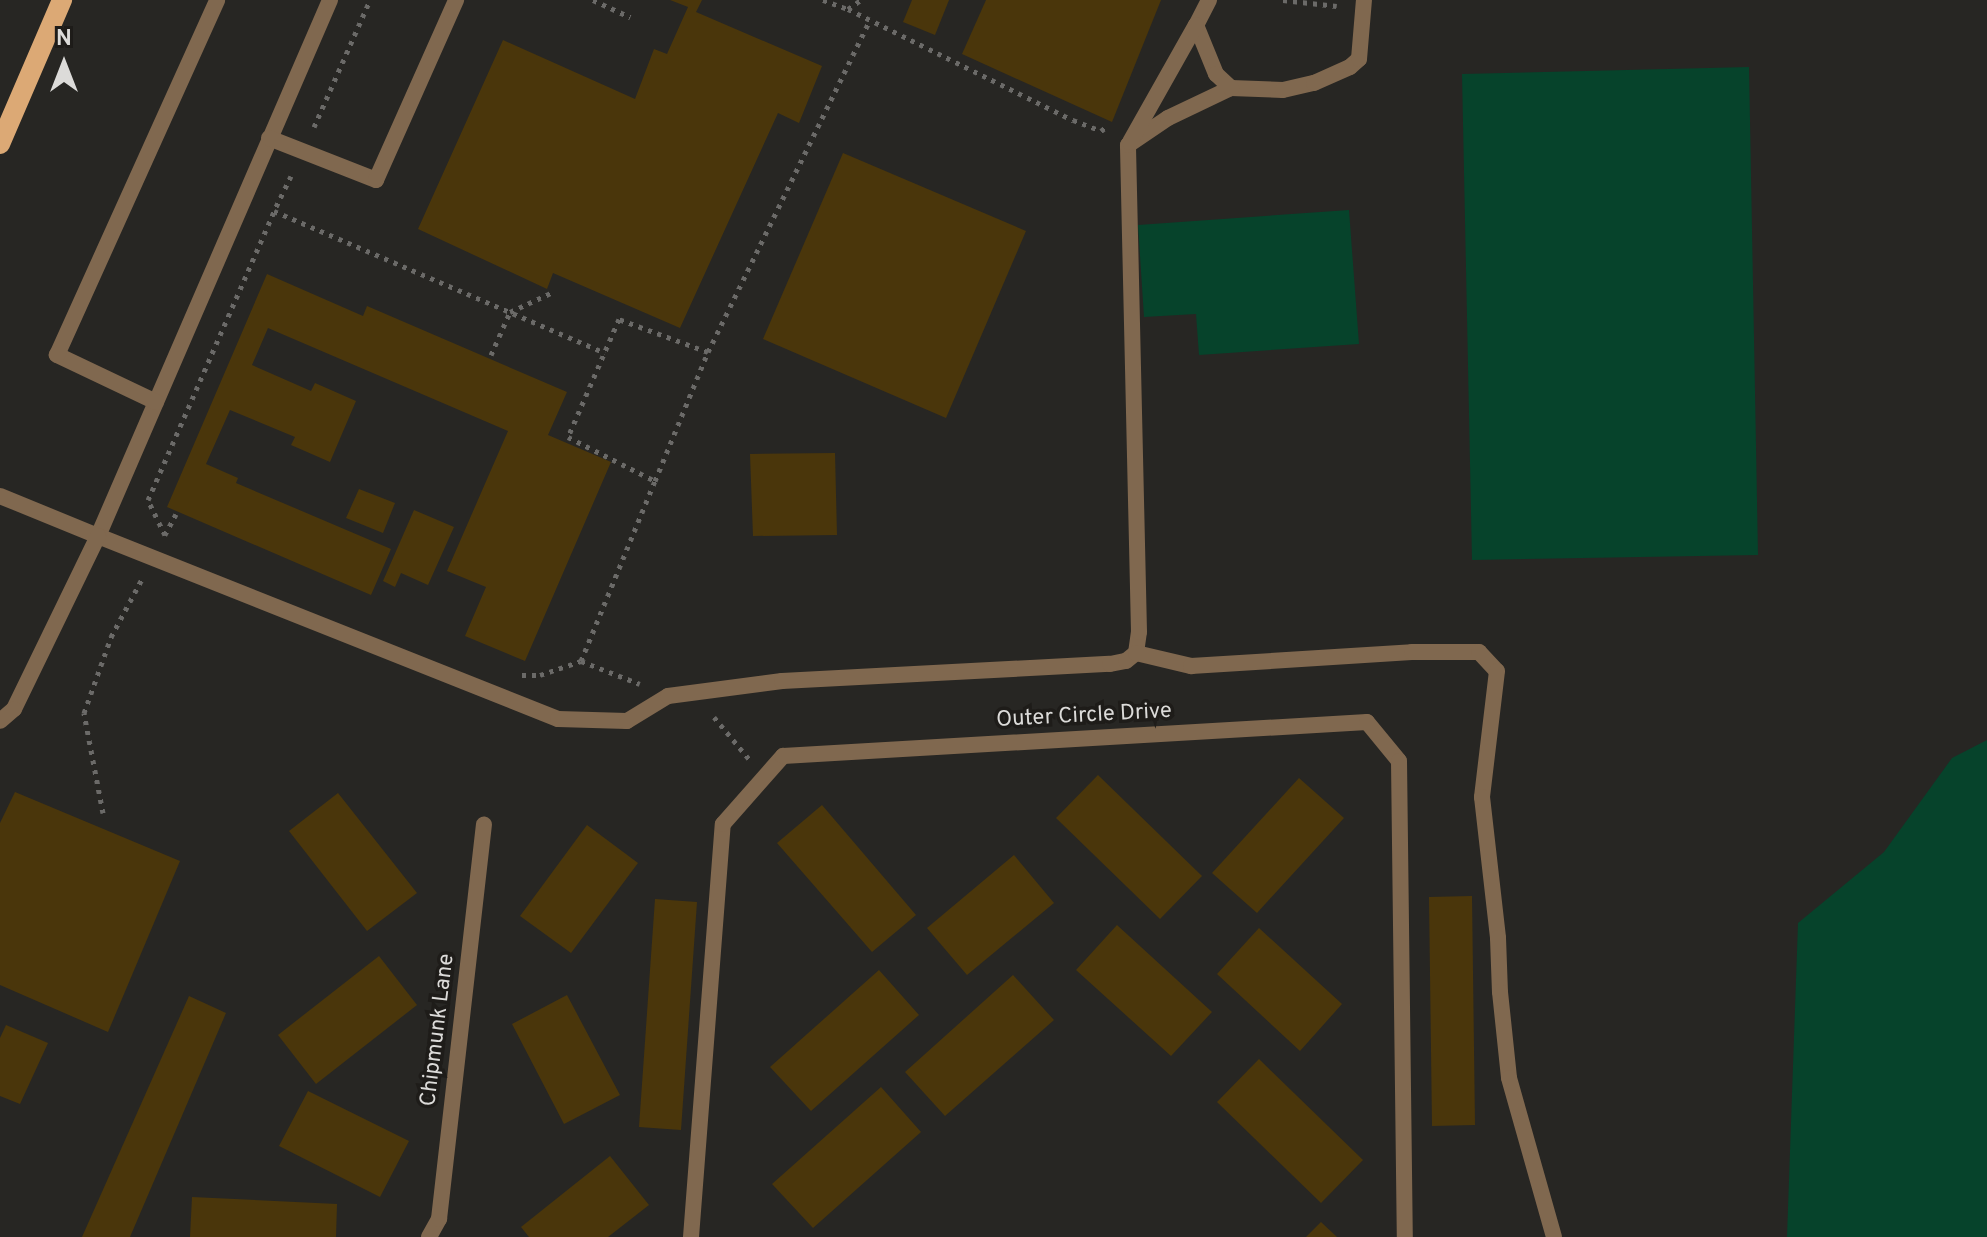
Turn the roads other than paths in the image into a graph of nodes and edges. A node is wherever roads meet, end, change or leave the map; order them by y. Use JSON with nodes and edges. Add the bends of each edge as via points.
{"nodes":[{"id":1,"x":62,"y":0,"type":"edge"},
{"id":2,"x":217,"y":0,"type":"edge"},
{"id":3,"x":330,"y":0,"type":"edge"},
{"id":4,"x":456,"y":0,"type":"edge"},
{"id":5,"x":1209,"y":0,"type":"edge"},
{"id":6,"x":1364,"y":0,"type":"edge"},
{"id":7,"x":1196,"y":25,"type":"junction"},
{"id":8,"x":1231,"y":88,"type":"junction"},
{"id":9,"x":269,"y":138,"type":"junction"},
{"id":10,"x":0,"y":144,"type":"edge"},
{"id":11,"x":1128,"y":145,"type":"junction"},
{"id":12,"x":156,"y":402,"type":"junction"},
{"id":13,"x":0,"y":496,"type":"edge"},
{"id":14,"x":98,"y":536,"type":"junction"},
{"id":15,"x":1136,"y":653,"type":"junction"},
{"id":16,"x":0,"y":721,"type":"edge"},
{"id":17,"x":484,"y":825,"type":"dead end"},
{"id":18,"x":429,"y":1237,"type":"edge"},
{"id":19,"x":691,"y":1237,"type":"edge"},
{"id":20,"x":1405,"y":1237,"type":"edge"},
{"id":21,"x":1554,"y":1237,"type":"edge"}],
"edges":[{"from":1,"to":10,"type":"main road"},
{"from":2,"to":12,"type":"street","via":[[57,355]]},
{"from":3,"to":9,"type":"street"},
{"from":4,"to":9,"type":"street","via":[[376,180]]},
{"from":5,"to":7,"type":"street"},
{"from":6,"to":8,"type":"street","via":[[1359,59],[1350,67],[1283,90]]},
{"from":7,"to":8,"type":"street","via":[[1216,74]]},
{"from":7,"to":11,"type":"street"},
{"from":8,"to":11,"type":"street","via":[[1168,118]]},
{"from":9,"to":12,"type":"street"},
{"from":11,"to":15,"type":"street"},
{"from":12,"to":14,"type":"street"},
{"from":13,"to":14,"type":"street"},
{"from":14,"to":15,"type":"street","via":[[558,719],[627,721],[668,696],[782,681],[1110,664]]},
{"from":14,"to":16,"type":"street","via":[[14,709]]},
{"from":15,"to":21,"type":"street","via":[[1191,666],[1479,652],[1497,671],[1482,797],[1500,992],[1515,1106]]},
{"from":17,"to":18,"type":"street","name":"Chipmunk Lane","via":[[439,1219]]},
{"from":19,"to":20,"type":"street","name":"Outer Circle Drive","via":[[723,824],[783,756],[1367,722],[1399,761]]}]}
